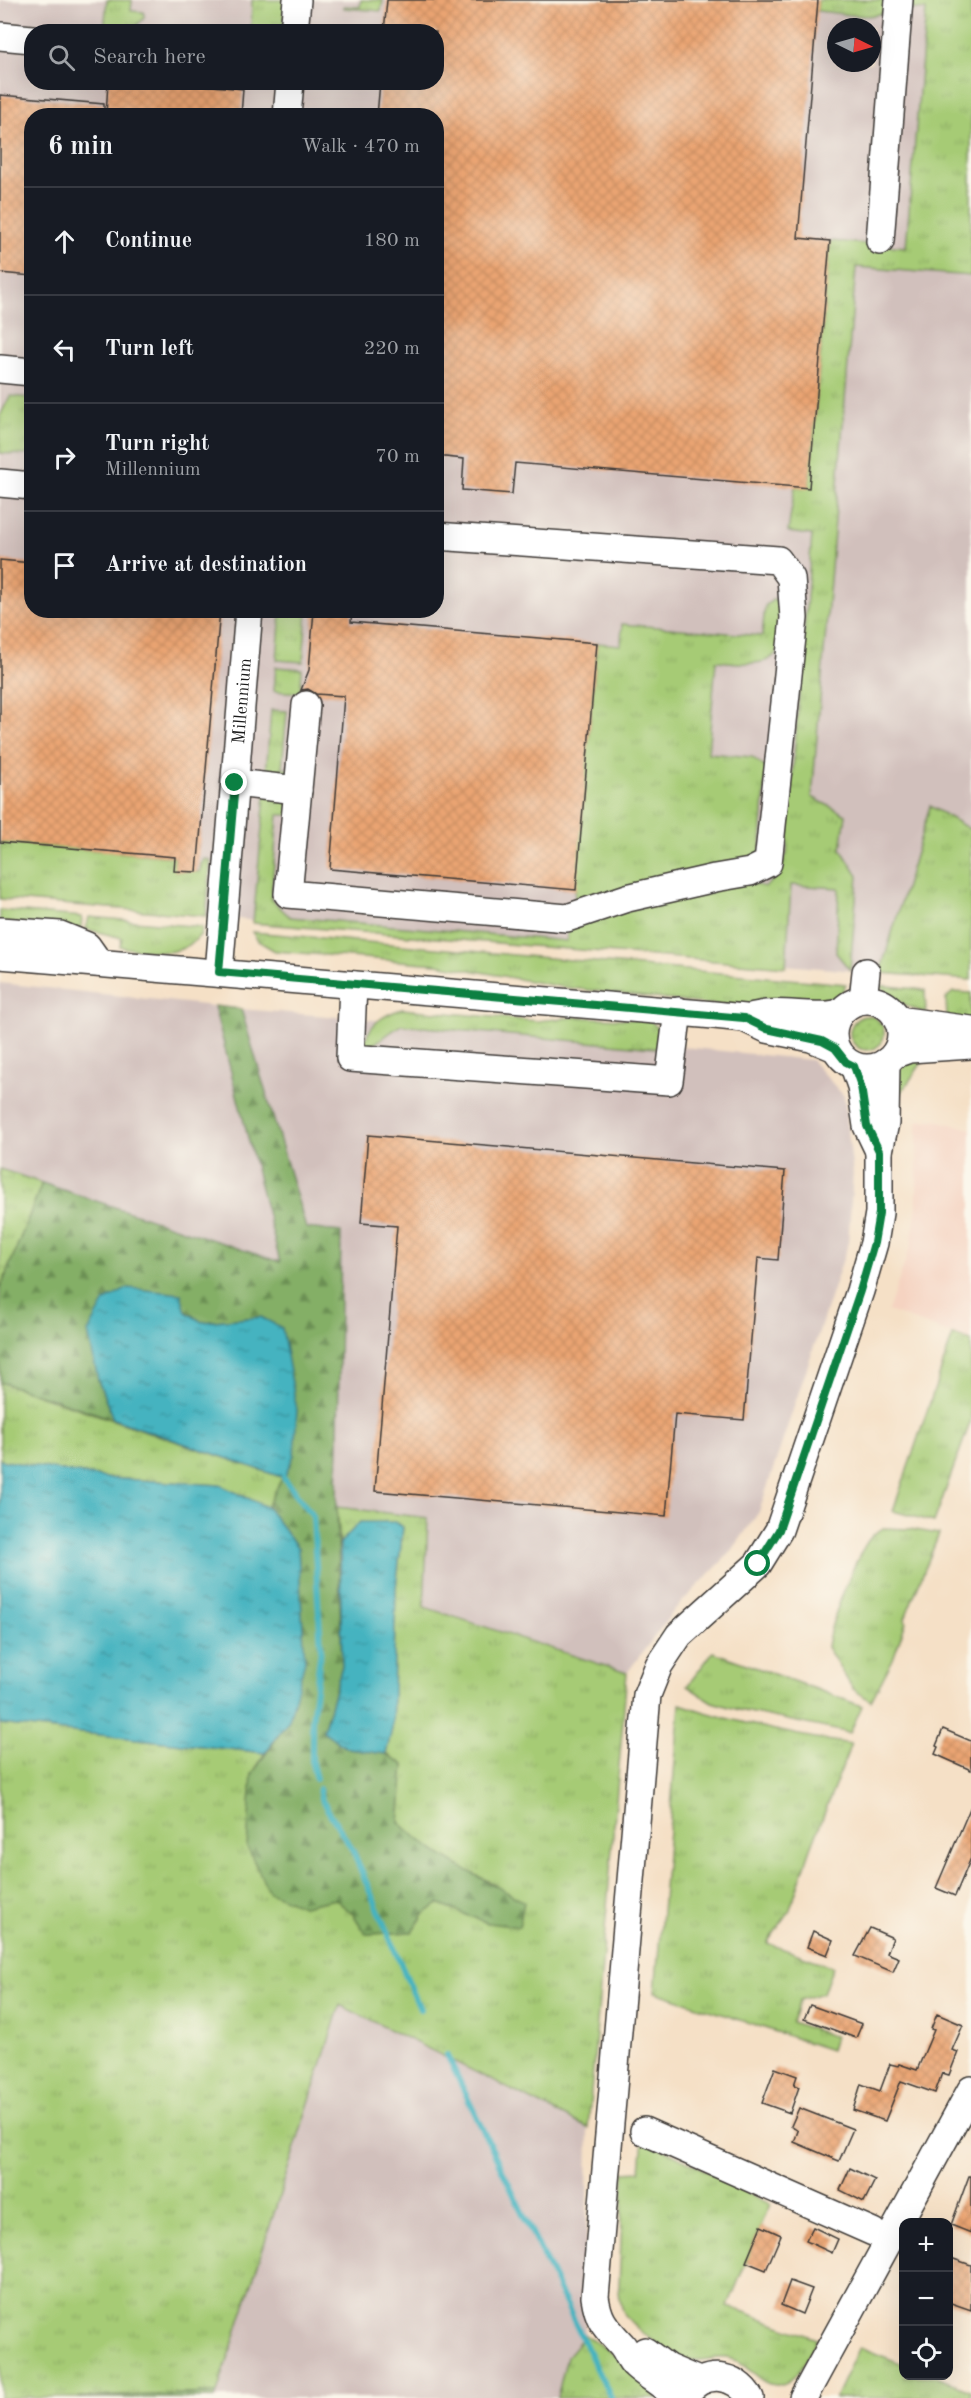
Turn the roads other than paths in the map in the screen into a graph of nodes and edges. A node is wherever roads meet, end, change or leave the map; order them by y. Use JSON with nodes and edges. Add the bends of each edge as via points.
{"nodes":[{"id":1,"x":297,"y":0,"type":"edge"},
{"id":2,"x":899,"y":0,"type":"edge"},
{"id":3,"x":295,"y":24,"type":"edge"},
{"id":4,"x":0,"y":36,"type":"edge"},
{"id":5,"x":24,"y":38,"type":"edge"},
{"id":6,"x":289,"y":90,"type":"edge"},
{"id":7,"x":288,"y":108,"type":"edge"},
{"id":8,"x":880,"y":241,"type":"dead end"},
{"id":9,"x":0,"y":369,"type":"edge"},
{"id":10,"x":24,"y":371,"type":"edge"},
{"id":11,"x":0,"y":483,"type":"edge"},
{"id":12,"x":24,"y":485,"type":"edge"},
{"id":13,"x":444,"y":537,"type":"edge"},
{"id":14,"x":248,"y":618,"type":"edge"},
{"id":15,"x":306,"y":705,"type":"dead end"},
{"id":16,"x":235,"y":783,"type":"junction"},
{"id":17,"x":298,"y":790,"type":"junction"},
{"id":18,"x":0,"y":931,"type":"edge"},
{"id":19,"x":0,"y":955,"type":"edge"},
{"id":20,"x":99,"y":963,"type":"junction"},
{"id":21,"x":219,"y":972,"type":"junction"},
{"id":22,"x":866,"y":972,"type":"dead end"},
{"id":23,"x":353,"y":985,"type":"junction"},
{"id":24,"x":852,"y":1007,"type":"junction"},
{"id":25,"x":678,"y":1011,"type":"junction"},
{"id":26,"x":744,"y":1018,"type":"junction"},
{"id":27,"x":897,"y":1020,"type":"junction"},
{"id":28,"x":971,"y":1030,"type":"edge"},
{"id":29,"x":971,"y":1045,"type":"edge"},
{"id":30,"x":844,"y":1057,"type":"junction"},
{"id":31,"x":890,"y":1058,"type":"junction"},
{"id":32,"x":879,"y":1151,"type":"junction"},
{"id":33,"x":971,"y":2090,"type":"edge"},
{"id":34,"x":644,"y":2131,"type":"dead end"},
{"id":35,"x":873,"y":2232,"type":"dead end"},
{"id":36,"x":622,"y":2346,"type":"junction"},
{"id":37,"x":691,"y":2390,"type":"edge"},
{"id":38,"x":797,"y":2396,"type":"edge"},
{"id":39,"x":752,"y":2397,"type":"edge"},
{"id":40,"x":676,"y":2398,"type":"edge"}],
"edges":[{"from":1,"to":3,"type":"street"},
{"from":2,"to":8,"type":"street"},
{"from":4,"to":5,"type":"street"},
{"from":6,"to":7,"type":"street"},
{"from":9,"to":10,"type":"street"},
{"from":11,"to":12,"type":"street"},
{"from":13,"to":17,"type":"street","via":[[778,560],[791,578],[794,618],[768,863],[750,872],[627,898],[567,918],[288,894]]},
{"from":14,"to":16,"type":"street","name":"Millennium"},
{"from":15,"to":17,"type":"street"},
{"from":16,"to":17,"type":"street"},
{"from":16,"to":21,"type":"street","name":"Millennium"},
{"from":18,"to":20,"type":"street","via":[[60,935],[87,946]]},
{"from":19,"to":20,"type":"street"},
{"from":20,"to":21,"type":"street"},
{"from":21,"to":23,"type":"street"},
{"from":22,"to":24,"type":"street"},
{"from":23,"to":25,"type":"street"},
{"from":23,"to":25,"type":"street","via":[[350,1058],[669,1081]]},
{"from":24,"to":26,"type":"street","via":[[825,1016],[770,1012]]},
{"from":24,"to":27,"type":"street","via":[[883,1005]]},
{"from":24,"to":30,"type":"street","via":[[833,1030]]},
{"from":25,"to":26,"type":"street"},
{"from":26,"to":30,"type":"street","via":[[767,1029],[811,1038]]},
{"from":27,"to":28,"type":"street"},
{"from":27,"to":31,"type":"street","via":[[901,1037]]},
{"from":29,"to":31,"type":"street","via":[[909,1049]]},
{"from":30,"to":31,"type":"street","via":[[874,1068]]},
{"from":30,"to":32,"type":"street","via":[[861,1086],[867,1126]]},
{"from":31,"to":32,"type":"street","via":[[884,1083],[885,1123]]},
{"from":32,"to":36,"type":"street","via":[[879,1213],[874,1243],[779,1530],[758,1564],[679,1635],[659,1665],[647,1695],[595,2287],[602,2322]]},
{"from":33,"to":38,"type":"street","via":[[890,2242]]},
{"from":34,"to":35,"type":"street"},
{"from":36,"to":37,"type":"street","via":[[643,2350]]},
{"from":36,"to":40,"type":"street","via":[[634,2365]]},
{"from":37,"to":39,"type":"street","via":[[708,2378],[727,2378]]}]}
